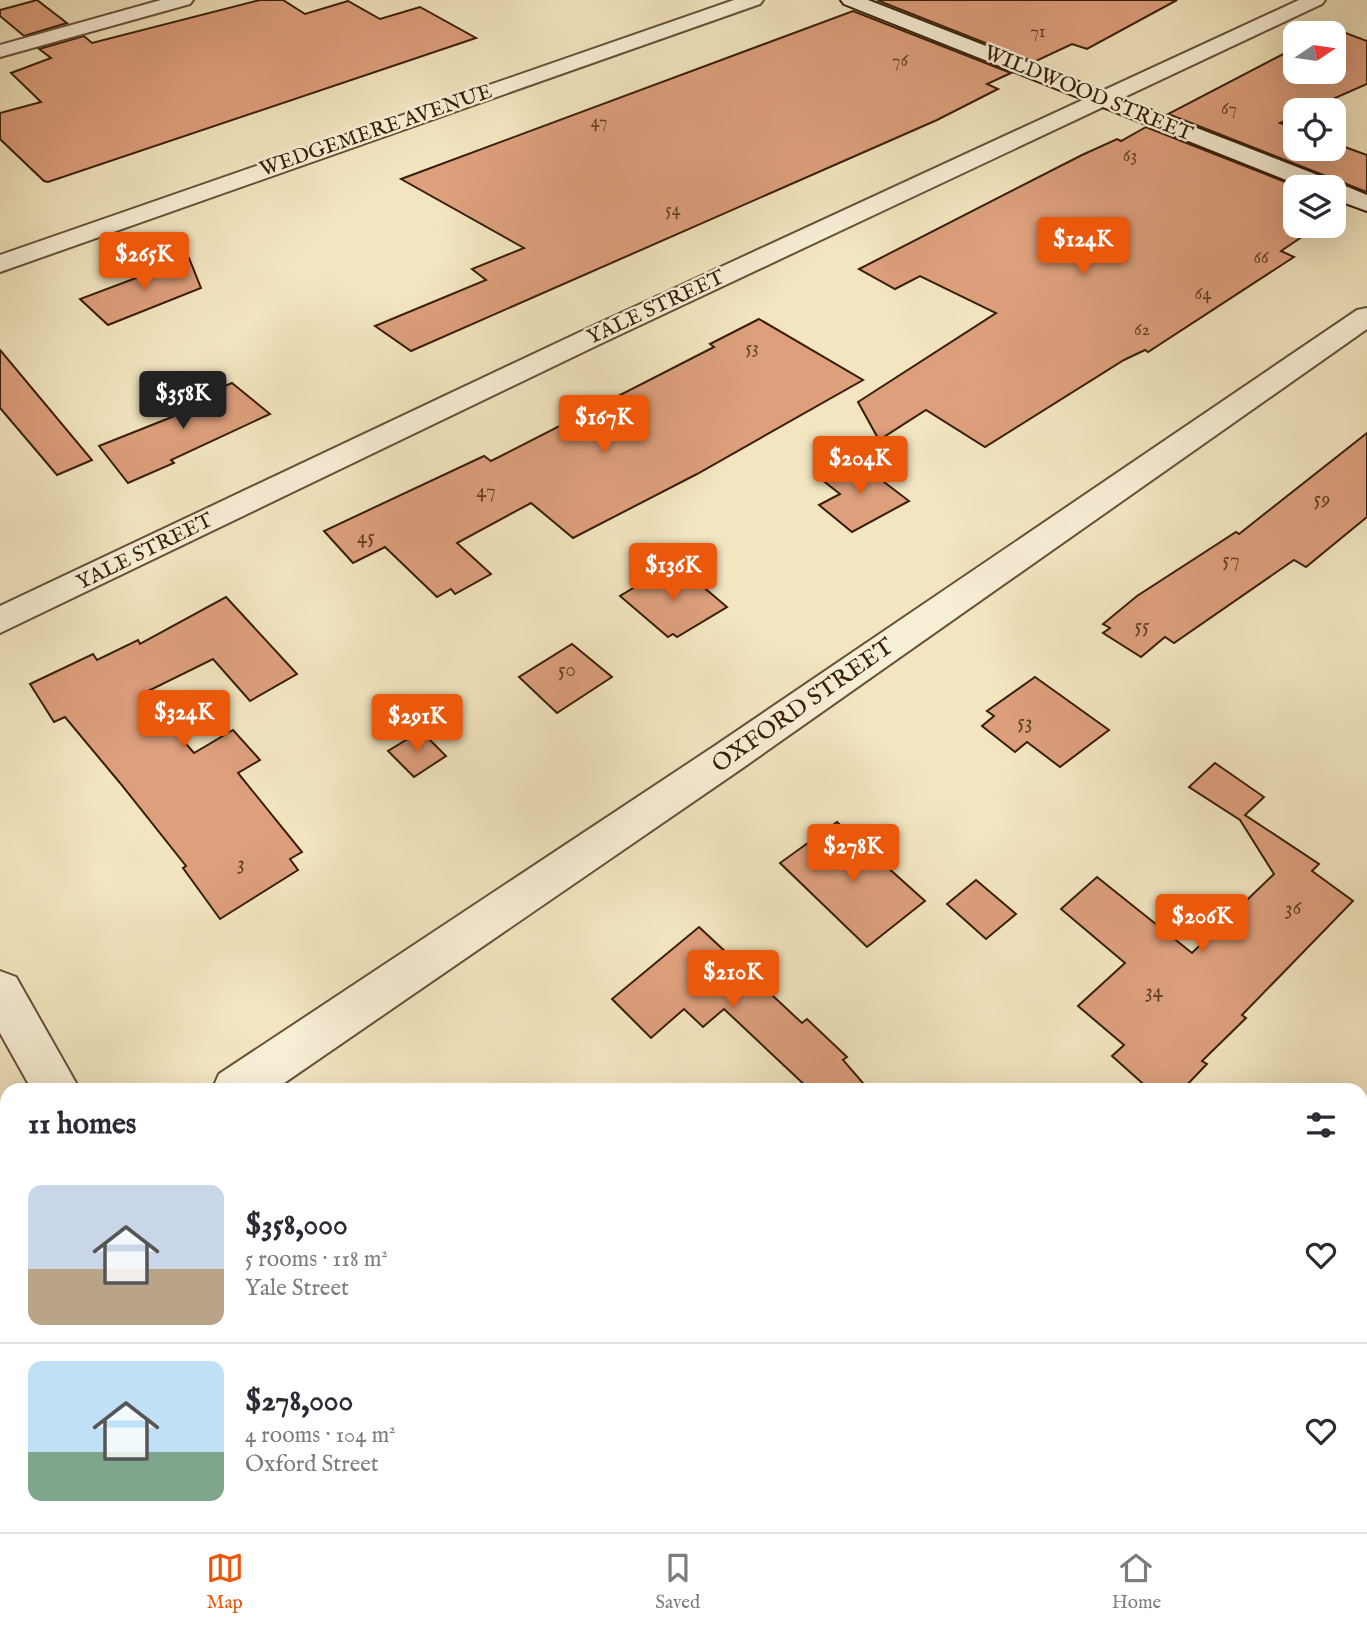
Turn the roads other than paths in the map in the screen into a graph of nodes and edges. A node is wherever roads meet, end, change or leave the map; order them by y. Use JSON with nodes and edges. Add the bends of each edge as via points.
{"nodes":[{"id":1,"x":183,"y":0,"type":"edge"},
{"id":2,"x":753,"y":0,"type":"edge"},
{"id":3,"x":851,"y":0,"type":"edge"},
{"id":4,"x":1315,"y":0,"type":"edge"},
{"id":5,"x":0,"y":51,"type":"edge"},
{"id":6,"x":1101,"y":99,"type":"junction"},
{"id":7,"x":1294,"y":175,"type":"edge"},
{"id":8,"x":1346,"y":195,"type":"edge"},
{"id":9,"x":1367,"y":204,"type":"edge"},
{"id":10,"x":0,"y":264,"type":"edge"},
{"id":11,"x":1367,"y":316,"type":"edge"},
{"id":12,"x":0,"y":621,"type":"edge"},
{"id":13,"x":0,"y":991,"type":"edge"},
{"id":14,"x":53,"y":1083,"type":"edge"},
{"id":15,"x":245,"y":1083,"type":"edge"}],
"edges":[{"from":1,"to":5,"type":"street"},
{"from":2,"to":10,"type":"street","name":"WEDGEMERE AVENUE"},
{"from":3,"to":6,"type":"street","name":"WILDWOOD STREET"},
{"from":4,"to":6,"type":"street","name":"YALE STREET"},
{"from":6,"to":7,"type":"street","name":"WILDWOOD STREET"},
{"from":6,"to":12,"type":"street","name":"YALE STREET"},
{"from":8,"to":9,"type":"street"},
{"from":11,"to":15,"type":"street","name":"OXFORD STREET","via":[[730,756]]},
{"from":13,"to":14,"type":"street"}]}
